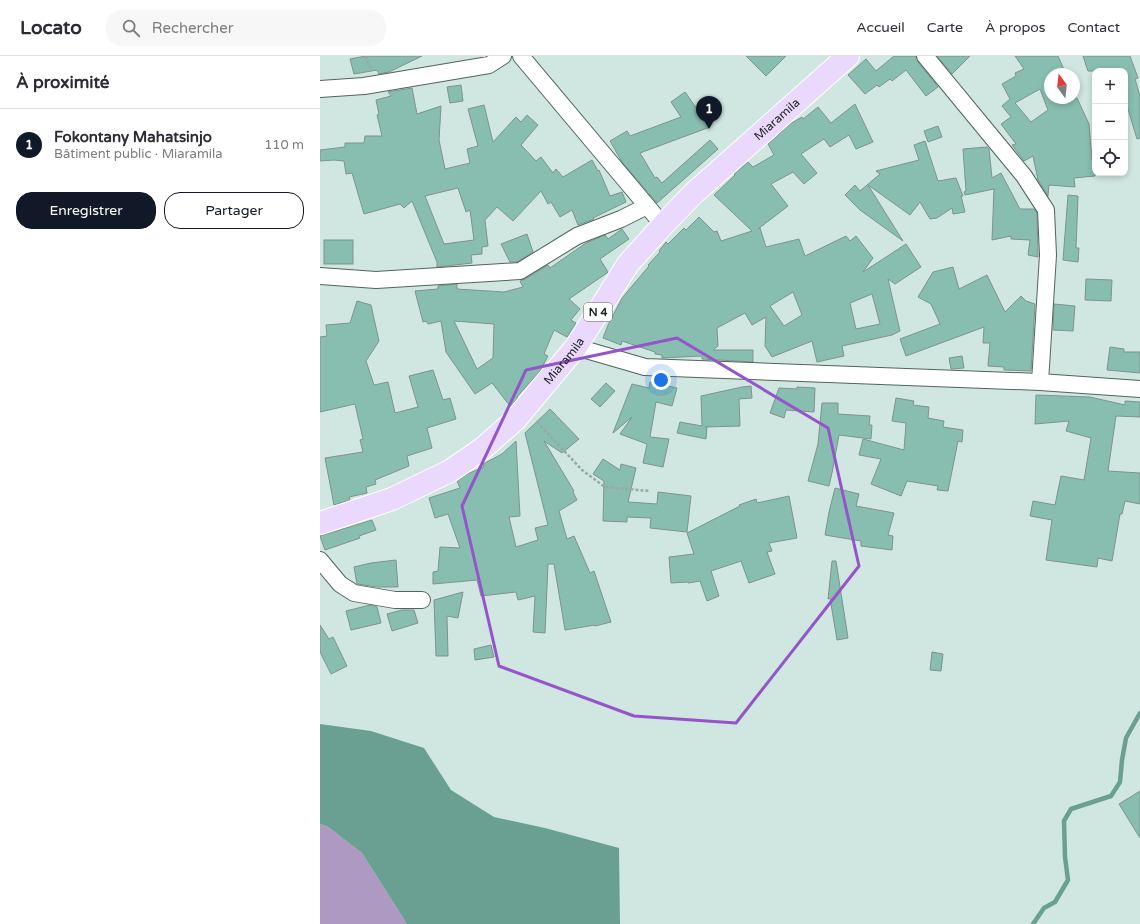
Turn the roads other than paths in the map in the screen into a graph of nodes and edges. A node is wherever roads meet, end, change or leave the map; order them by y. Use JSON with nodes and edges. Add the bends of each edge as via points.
{"nodes":[{"id":1,"x":503,"y":56,"type":"edge"},
{"id":2,"x":522,"y":56,"type":"edge"},
{"id":3,"x":848,"y":56,"type":"edge"},
{"id":4,"x":925,"y":56,"type":"edge"},
{"id":5,"x":320,"y":89,"type":"edge"},
{"id":6,"x":648,"y":206,"type":"junction"},
{"id":7,"x":663,"y":225,"type":"junction"},
{"id":8,"x":320,"y":276,"type":"edge"},
{"id":9,"x":576,"y":347,"type":"junction"},
{"id":10,"x":1040,"y":382,"type":"junction"},
{"id":11,"x":1140,"y":389,"type":"edge"},
{"id":12,"x":320,"y":523,"type":"edge"},
{"id":13,"x":320,"y":560,"type":"edge"},
{"id":14,"x":422,"y":600,"type":"dead end"}],
"edges":[{"from":1,"to":5,"type":"street","via":[[489,65],[364,86]]},
{"from":2,"to":6,"type":"street"},
{"from":3,"to":7,"type":"main road","name":"Miaramila","number":"N 4","via":[[693,194]]},
{"from":4,"to":10,"type":"street","via":[[1024,176],[1046,210],[1048,255]]},
{"from":6,"to":7,"type":"street"},
{"from":6,"to":8,"type":"street","via":[[577,236],[520,270],[376,280]]},
{"from":7,"to":9,"type":"main road","name":"Miaramila","number":"N 4","via":[[628,264]]},
{"from":9,"to":10,"type":"street","via":[[645,367]]},
{"from":9,"to":12,"type":"main road","name":"Miaramila","number":"N 4","via":[[515,420],[482,449],[450,471],[392,499]]},
{"from":10,"to":11,"type":"street"},
{"from":13,"to":14,"type":"street","via":[[340,584],[354,593],[395,600]]}]}
